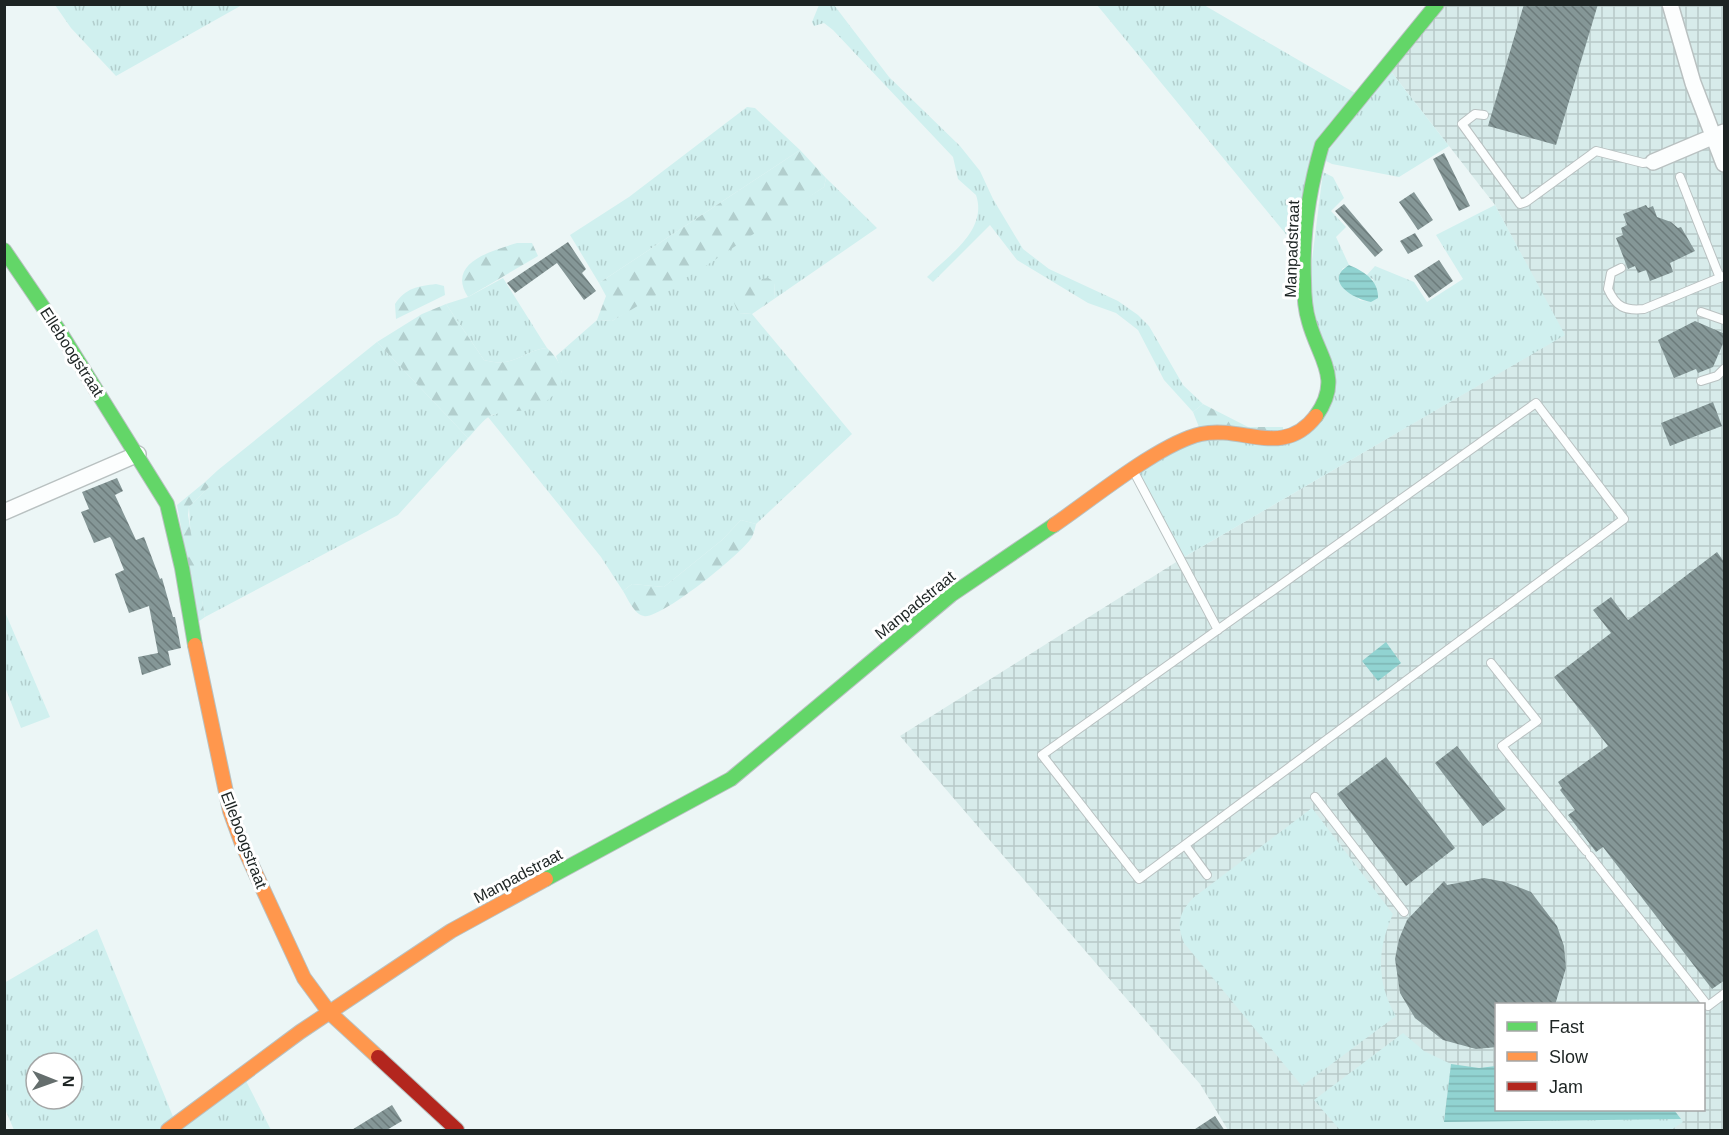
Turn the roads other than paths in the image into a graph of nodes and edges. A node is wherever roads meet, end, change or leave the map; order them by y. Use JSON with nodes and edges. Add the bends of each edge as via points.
{"nodes":[{"id":1,"x":1437,"y":4,"type":"edge"},
{"id":2,"x":1670,"y":4,"type":"edge"},
{"id":3,"x":1484,"y":115,"type":"dead end"},
{"id":4,"x":1719,"y":134,"type":"edge"},
{"id":5,"x":1653,"y":162,"type":"joint"},
{"id":6,"x":1725,"y":164,"type":"edge"},
{"id":7,"x":1680,"y":177,"type":"dead end"},
{"id":8,"x":4,"y":250,"type":"edge"},
{"id":9,"x":1621,"y":268,"type":"dead end"},
{"id":10,"x":1722,"y":277,"type":"edge"},
{"id":11,"x":1701,"y":312,"type":"dead end"},
{"id":12,"x":1725,"y":320,"type":"edge"},
{"id":13,"x":1725,"y":369,"type":"edge"},
{"id":14,"x":1701,"y":381,"type":"dead end"},
{"id":15,"x":138,"y":454,"type":"junction"},
{"id":16,"x":1133,"y":471,"type":"junction"},
{"id":17,"x":4,"y":512,"type":"edge"},
{"id":18,"x":1218,"y":630,"type":"junction"},
{"id":19,"x":1491,"y":663,"type":"dead end"},
{"id":20,"x":1315,"y":797,"type":"dead end"},
{"id":21,"x":1185,"y":845,"type":"junction"},
{"id":22,"x":1207,"y":875,"type":"dead end"},
{"id":23,"x":1404,"y":912,"type":"dead end"},
{"id":24,"x":1725,"y":994,"type":"edge"},
{"id":25,"x":329,"y":1012,"type":"junction"},
{"id":26,"x":168,"y":1131,"type":"edge"},
{"id":27,"x":457,"y":1131,"type":"edge"}],
"edges":[{"from":1,"to":16,"type":"street","name":"Manpadstraat","via":[[1322,146],[1317,161],[1307,221],[1305,288],[1310,322],[1329,377],[1329,391],[1321,407],[1305,429],[1282,439],[1215,432],[1194,434]]},
{"from":2,"to":4,"type":"street","via":[[1692,83]]},
{"from":3,"to":5,"type":"lane","via":[[1475,114],[1462,124],[1520,204],[1596,151]]},
{"from":4,"to":5,"type":"street"},
{"from":4,"to":6,"type":"street"},
{"from":7,"to":10,"type":"lane"},
{"from":8,"to":15,"type":"street","name":"Elleboogstraat"},
{"from":9,"to":10,"type":"lane","via":[[1611,273],[1608,289],[1620,306],[1630,310],[1644,309]]},
{"from":11,"to":12,"type":"lane"},
{"from":13,"to":14,"type":"lane"},
{"from":15,"to":17,"type":"street"},
{"from":15,"to":25,"type":"street","name":"Elleboogstraat","via":[[167,504],[230,811],[304,978]]},
{"from":16,"to":18,"type":"lane"},
{"from":16,"to":25,"type":"street","name":"Manpadstraat","via":[[951,595],[731,779],[451,931]]},
{"from":18,"to":21,"type":"lane","via":[[1042,755],[1139,879]]},
{"from":18,"to":21,"type":"lane","via":[[1536,403],[1624,519]]},
{"from":19,"to":24,"type":"lane","via":[[1537,721],[1503,746],[1708,1006]]},
{"from":20,"to":23,"type":"lane"},
{"from":21,"to":22,"type":"lane"},
{"from":25,"to":26,"type":"street","name":"Manpadstraat"},
{"from":25,"to":27,"type":"street","name":"Elleboogstraat"}]}
